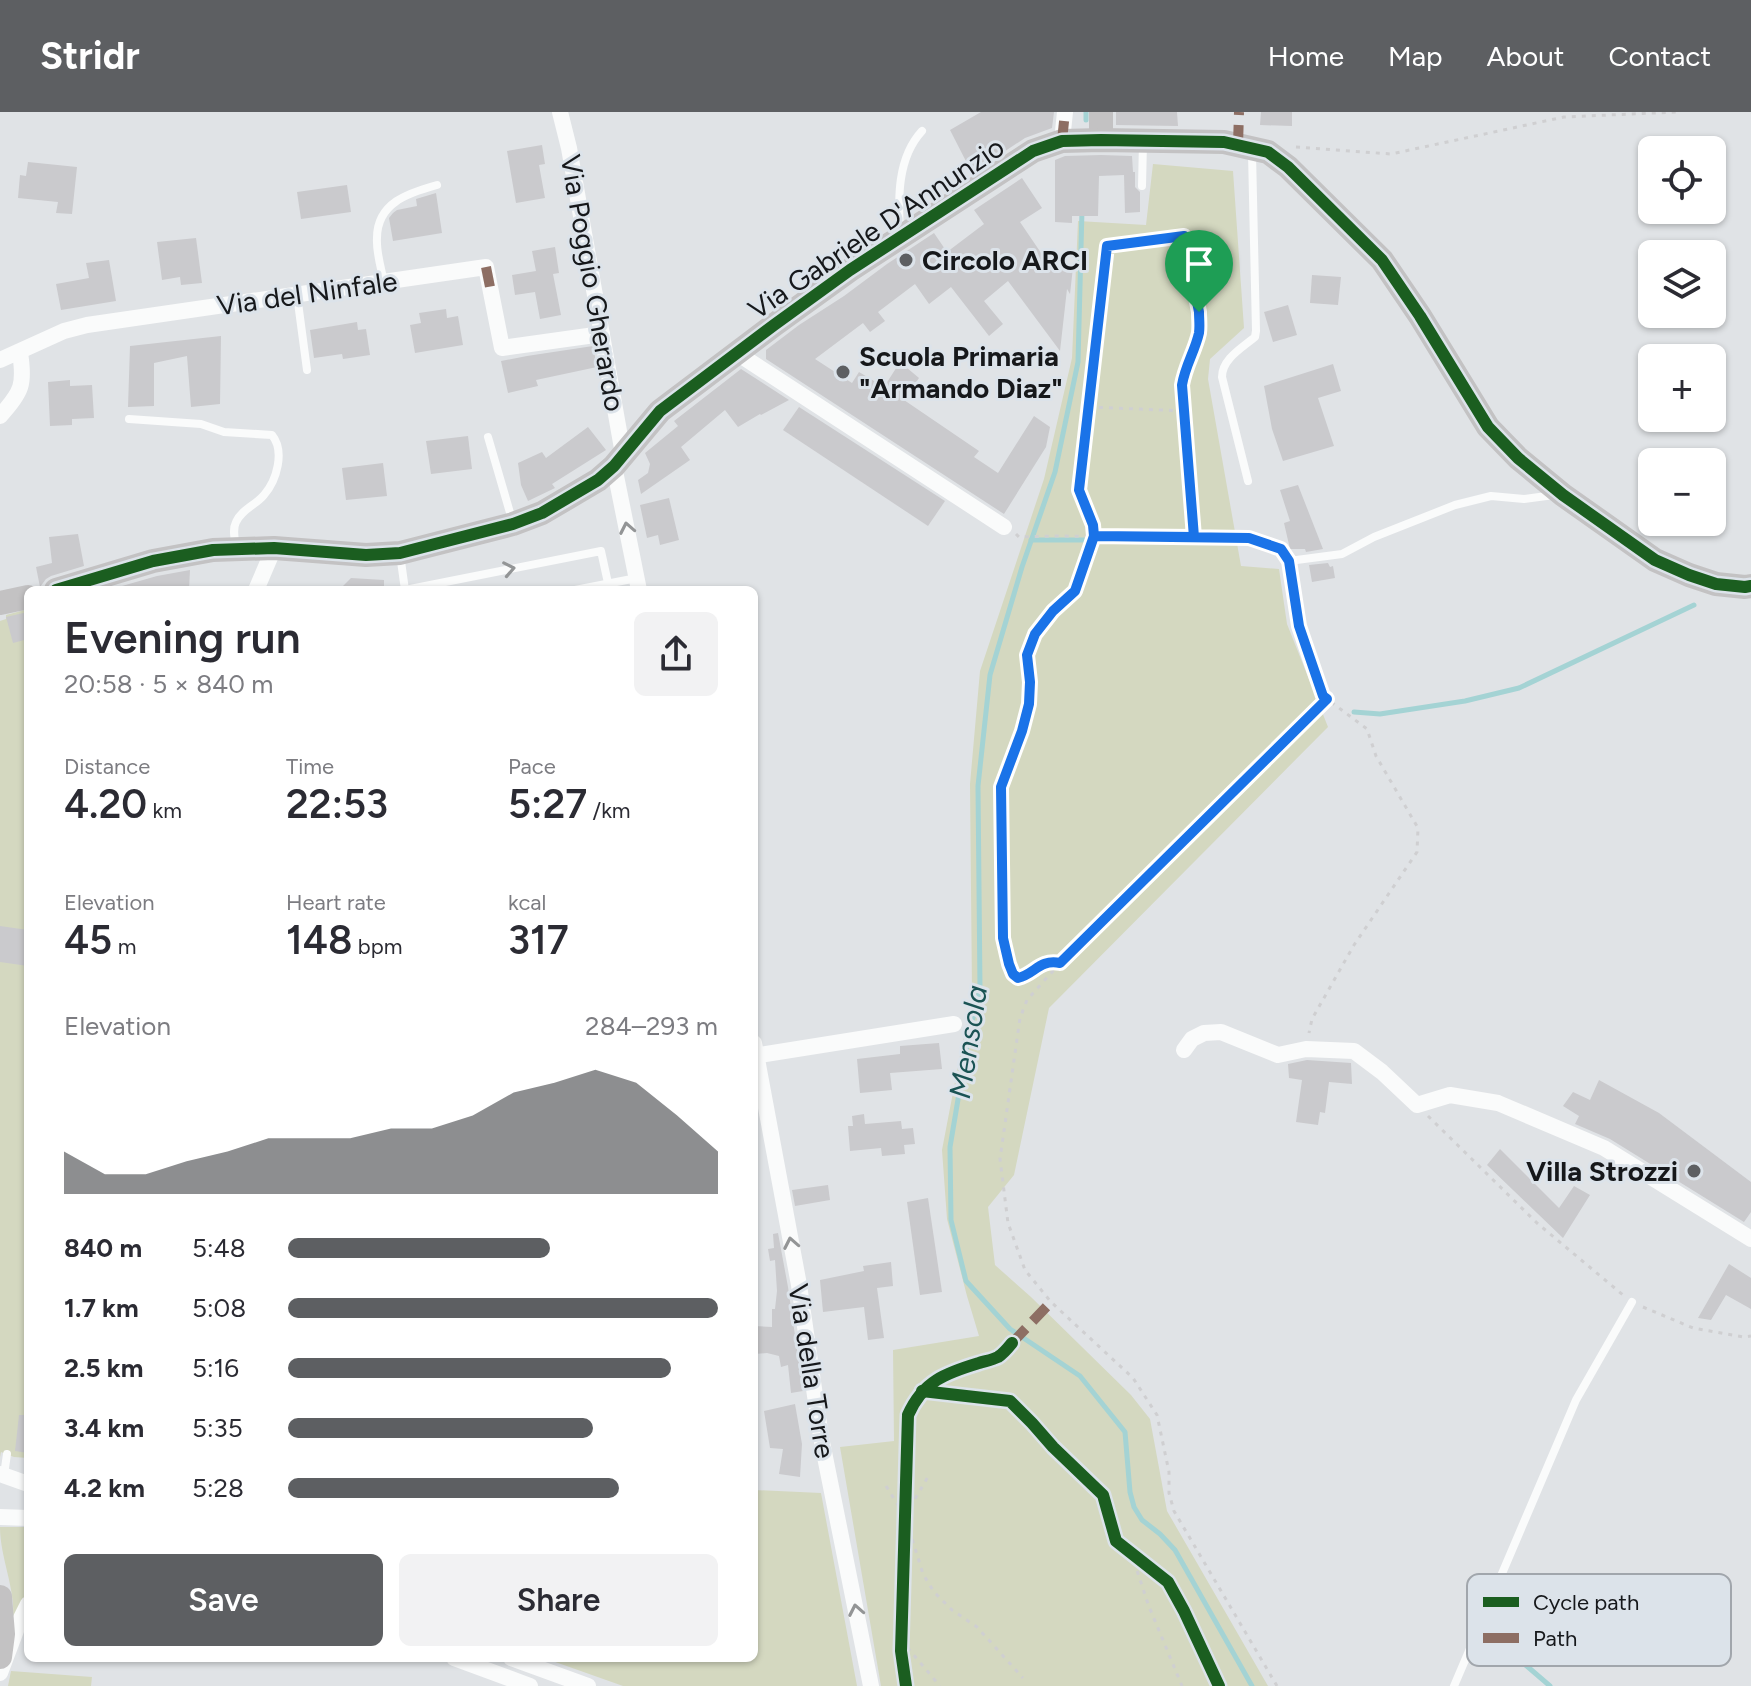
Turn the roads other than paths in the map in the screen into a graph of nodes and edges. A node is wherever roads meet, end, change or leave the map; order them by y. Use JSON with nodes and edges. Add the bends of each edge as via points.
{"nodes":[{"id":1,"x":560,"y":112,"type":"edge"},
{"id":2,"x":1065,"y":112,"type":"edge"},
{"id":3,"x":1101,"y":112,"type":"edge"},
{"id":4,"x":922,"y":131,"type":"dead end"},
{"id":5,"x":1098,"y":140,"type":"junction"},
{"id":6,"x":1066,"y":141,"type":"junction"},
{"id":7,"x":1143,"y":141,"type":"junction"},
{"id":8,"x":1252,"y":149,"type":"junction"},
{"id":9,"x":437,"y":185,"type":"dead end"},
{"id":10,"x":1142,"y":186,"type":"dead end"},
{"id":11,"x":900,"y":238,"type":"junction"},
{"id":12,"x":384,"y":282,"type":"junction"},
{"id":13,"x":297,"y":295,"type":"junction"},
{"id":14,"x":602,"y":334,"type":"junction"},
{"id":15,"x":20,"y":353,"type":"junction"},
{"id":16,"x":737,"y":353,"type":"junction"},
{"id":17,"x":0,"y":360,"type":"edge"},
{"id":18,"x":307,"y":370,"type":"dead end"},
{"id":19,"x":0,"y":416,"type":"edge"},
{"id":20,"x":129,"y":419,"type":"dead end"},
{"id":21,"x":488,"y":437,"type":"dead end"},
{"id":22,"x":619,"y":460,"type":"junction"},
{"id":23,"x":1248,"y":481,"type":"dead end"},
{"id":24,"x":1563,"y":495,"type":"junction"},
{"id":25,"x":513,"y":524,"type":"junction"},
{"id":26,"x":1004,"y":527,"type":"dead end"},
{"id":27,"x":236,"y":548,"type":"junction"},
{"id":28,"x":274,"y":548,"type":"junction"},
{"id":29,"x":400,"y":553,"type":"junction"},
{"id":30,"x":1289,"y":561,"type":"road end"},
{"id":31,"x":608,"y":583,"type":"junction"},
{"id":32,"x":638,"y":584,"type":"edge"},
{"id":33,"x":69,"y":586,"type":"edge"},
{"id":34,"x":258,"y":586,"type":"edge"},
{"id":35,"x":404,"y":586,"type":"edge"},
{"id":36,"x":425,"y":586,"type":"edge"},
{"id":37,"x":594,"y":586,"type":"edge"},
{"id":38,"x":1751,"y":586,"type":"edge"},
{"id":39,"x":24,"y":598,"type":"edge"},
{"id":40,"x":0,"y":603,"type":"edge"},
{"id":41,"x":954,"y":1024,"type":"dead end"},
{"id":42,"x":758,"y":1050,"type":"edge"},
{"id":43,"x":1184,"y":1050,"type":"dead end"},
{"id":44,"x":758,"y":1072,"type":"edge"},
{"id":45,"x":1751,"y":1239,"type":"edge"},
{"id":46,"x":1632,"y":1302,"type":"road end"},
{"id":47,"x":7,"y":1454,"type":"dead end"},
{"id":48,"x":2,"y":1475,"type":"edge"},
{"id":49,"x":24,"y":1483,"type":"edge"},
{"id":50,"x":0,"y":1517,"type":"edge"},
{"id":51,"x":24,"y":1518,"type":"edge"},
{"id":52,"x":1502,"y":1574,"type":"edge"},
{"id":53,"x":0,"y":1603,"type":"edge"},
{"id":54,"x":24,"y":1612,"type":"edge"},
{"id":55,"x":1467,"y":1656,"type":"edge"},
{"id":56,"x":0,"y":1657,"type":"edge"},
{"id":57,"x":465,"y":1662,"type":"edge"},
{"id":58,"x":522,"y":1662,"type":"edge"},
{"id":59,"x":0,"y":1673,"type":"edge"},
{"id":60,"x":530,"y":1686,"type":"edge"},
{"id":61,"x":588,"y":1686,"type":"edge"},
{"id":62,"x":871,"y":1686,"type":"edge"},
{"id":63,"x":1454,"y":1686,"type":"edge"}],
"edges":[{"from":1,"to":14,"type":"street","name":"Via Poggio Gherardo"},
{"from":2,"to":6,"type":"street"},
{"from":3,"to":5,"type":"street"},
{"from":4,"to":11,"type":"lane","via":[[906,159],[898,196]]},
{"from":5,"to":6,"type":"street","name":"Via Gabriele D'Annunzio"},
{"from":5,"to":7,"type":"street","name":"Via Gabriele D'Annunzio"},
{"from":6,"to":11,"type":"street","name":"Via Gabriele D'Annunzio","via":[[1033,151]]},
{"from":7,"to":8,"type":"street","name":"Via Gabriele D'Annunzio","via":[[1224,142]]},
{"from":7,"to":10,"type":"lane"},
{"from":8,"to":23,"type":"lane","via":[[1256,331],[1222,368]]},
{"from":8,"to":24,"type":"street","name":"Via Gabriele D'Annunzio","via":[[1268,152],[1288,167],[1382,260],[1488,427]]},
{"from":9,"to":12,"type":"lane","via":[[408,192],[382,215],[376,241]]},
{"from":11,"to":16,"type":"street","name":"Via Gabriele D'Annunzio"},
{"from":12,"to":13,"type":"street","name":"Via del Ninfale"},
{"from":12,"to":14,"type":"street","name":"Via del Ninfale","via":[[486,267],[502,348]]},
{"from":13,"to":15,"type":"street","name":"Via del Ninfale","via":[[87,325]]},
{"from":13,"to":18,"type":"lane"},
{"from":14,"to":22,"type":"street","name":"Via Poggio Gherardo"},
{"from":15,"to":17,"type":"street","name":"Via del Ninfale"},
{"from":15,"to":19,"type":"street","via":[[20,388]]},
{"from":16,"to":22,"type":"street","name":"Via Gabriele D'Annunzio","via":[[660,411]]},
{"from":16,"to":26,"type":"street"},
{"from":20,"to":27,"type":"lane","via":[[201,424],[224,432],[272,435],[277,441],[274,478],[264,496],[237,519]]},
{"from":21,"to":25,"type":"lane"},
{"from":22,"to":25,"type":"street","name":"Via Gabriele D'Annunzio","via":[[579,492]]},
{"from":32,"to":22,"type":"street","one_way":true},
{"from":24,"to":30,"type":"lane","via":[[1491,496],[1441,510],[1342,554]]},
{"from":24,"to":38,"type":"street","name":"Via Gabriele D'Annunzio","via":[[1655,560],[1716,584]]},
{"from":25,"to":29,"type":"street","name":"Via Gabriele D'Annunzio"},
{"from":27,"to":28,"type":"street","name":"Via Gabriele D'Annunzio"},
{"from":27,"to":33,"type":"street","name":"Via Gabriele D'Annunzio","via":[[153,561]]},
{"from":28,"to":29,"type":"street","name":"Via Gabriele D'Annunzio"},
{"from":28,"to":34,"type":"street"},
{"from":29,"to":35,"type":"lane","one_way":true},
{"from":31,"to":32,"type":"lane"},
{"from":36,"to":31,"type":"lane","one_way":true,"via":[[601,551]]},
{"from":31,"to":37,"type":"lane"},
{"from":39,"to":40,"type":"street"},
{"from":41,"to":42,"type":"street","name":"Via della Torre"},
{"from":43,"to":45,"type":"street","via":[[1204,1033],[1221,1032],[1278,1055],[1306,1049],[1354,1051],[1417,1105],[1450,1095],[1498,1103],[1604,1148]]},
{"from":62,"to":44,"type":"street","name":"Via della Torre","one_way":true,"via":[[821,1437],[799,1285]]},
{"from":46,"to":52,"type":"lane","via":[[1576,1400]]},
{"from":47,"to":48,"type":"lane"},
{"from":48,"to":49,"type":"street"},
{"from":50,"to":51,"type":"street"},
{"from":53,"to":56,"type":"street"},
{"from":54,"to":59,"type":"street"},
{"from":55,"to":63,"type":"lane"},
{"from":57,"to":60,"type":"street"},
{"from":58,"to":61,"type":"street"}]}
